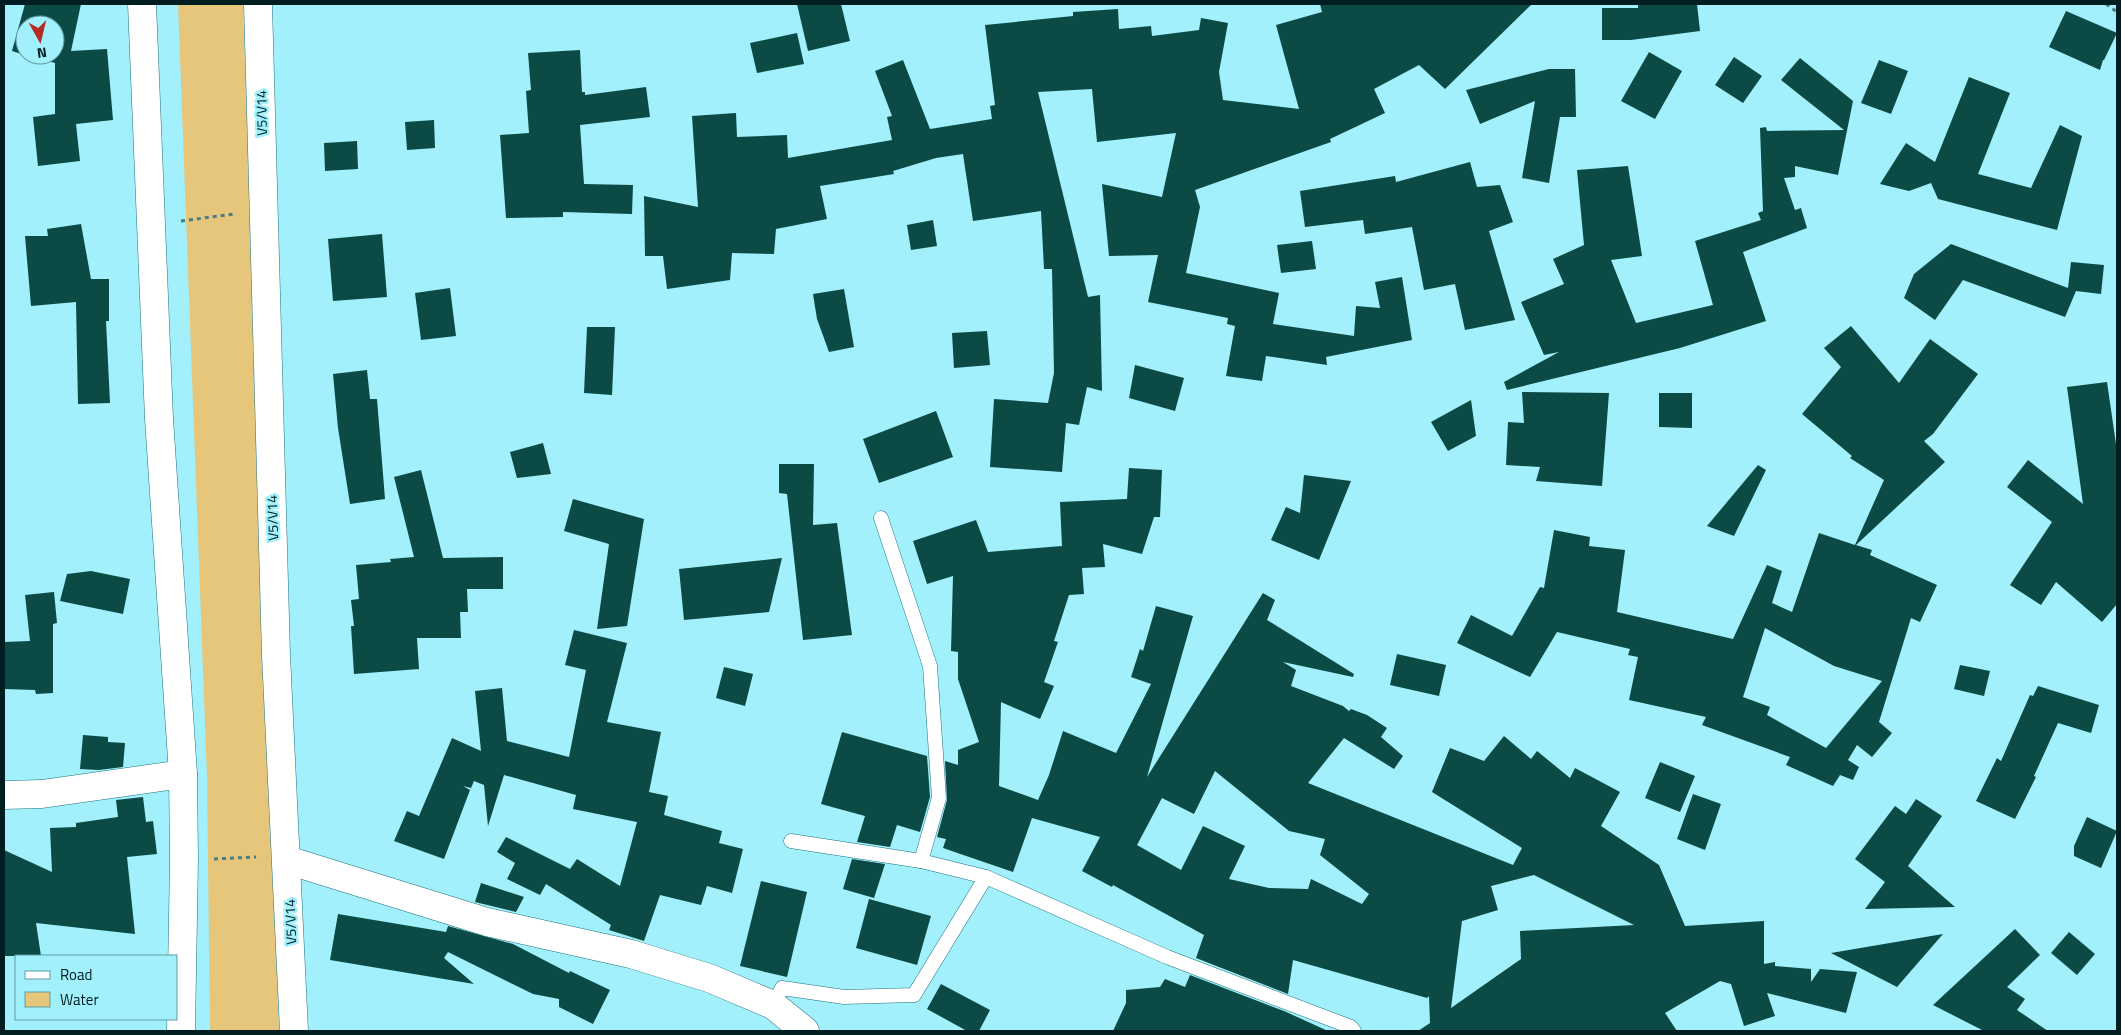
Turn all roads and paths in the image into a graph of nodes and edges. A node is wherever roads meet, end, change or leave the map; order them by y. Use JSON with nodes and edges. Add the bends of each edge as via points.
{"nodes":[{"id":1,"x":142,"y":4,"type":"edge"},
{"id":2,"x":258,"y":4,"type":"edge"},
{"id":3,"x":2106,"y":4,"type":"edge"},
{"id":4,"x":2117,"y":12,"type":"edge"},
{"id":5,"x":263,"y":210,"type":"junction"},
{"id":6,"x":151,"y":225,"type":"junction"},
{"id":7,"x":881,"y":518,"type":"dead end"},
{"id":8,"x":183,"y":774,"type":"junction"},
{"id":9,"x":4,"y":795,"type":"edge"},
{"id":10,"x":791,"y":841,"type":"dead end"},
{"id":11,"x":257,"y":857,"type":"dead end"},
{"id":12,"x":212,"y":860,"type":"dead end"},
{"id":13,"x":287,"y":860,"type":"junction"},
{"id":14,"x":921,"y":861,"type":"junction"},
{"id":15,"x":986,"y":877,"type":"junction"},
{"id":16,"x":773,"y":1005,"type":"junction"},
{"id":17,"x":181,"y":1031,"type":"edge"},
{"id":18,"x":294,"y":1031,"type":"edge"},
{"id":19,"x":805,"y":1031,"type":"edge"},
{"id":20,"x":1354,"y":1031,"type":"edge"}],
"edges":[{"from":1,"to":6,"type":"street"},
{"from":2,"to":5,"type":"street","name":"V5/V14"},
{"from":3,"to":4,"type":"path"},
{"from":5,"to":6,"type":"path"},
{"from":5,"to":13,"type":"street","name":"V5/V14","via":[[276,655]]},
{"from":6,"to":8,"type":"street","via":[[159,419]]},
{"from":7,"to":14,"type":"lane","via":[[930,666],[939,798]]},
{"from":8,"to":9,"type":"street","via":[[42,794]]},
{"from":8,"to":17,"type":"street"},
{"from":10,"to":14,"type":"lane"},
{"from":11,"to":12,"type":"path"},
{"from":13,"to":16,"type":"street","via":[[487,922],[631,954],[709,978]]},
{"from":13,"to":18,"type":"street","name":"V5/V14"},
{"from":14,"to":15,"type":"lane"},
{"from":15,"to":16,"type":"lane","via":[[914,995],[844,998],[782,988]]},
{"from":15,"to":20,"type":"lane","via":[[1167,957],[1351,1027]]},
{"from":16,"to":19,"type":"street"}]}
